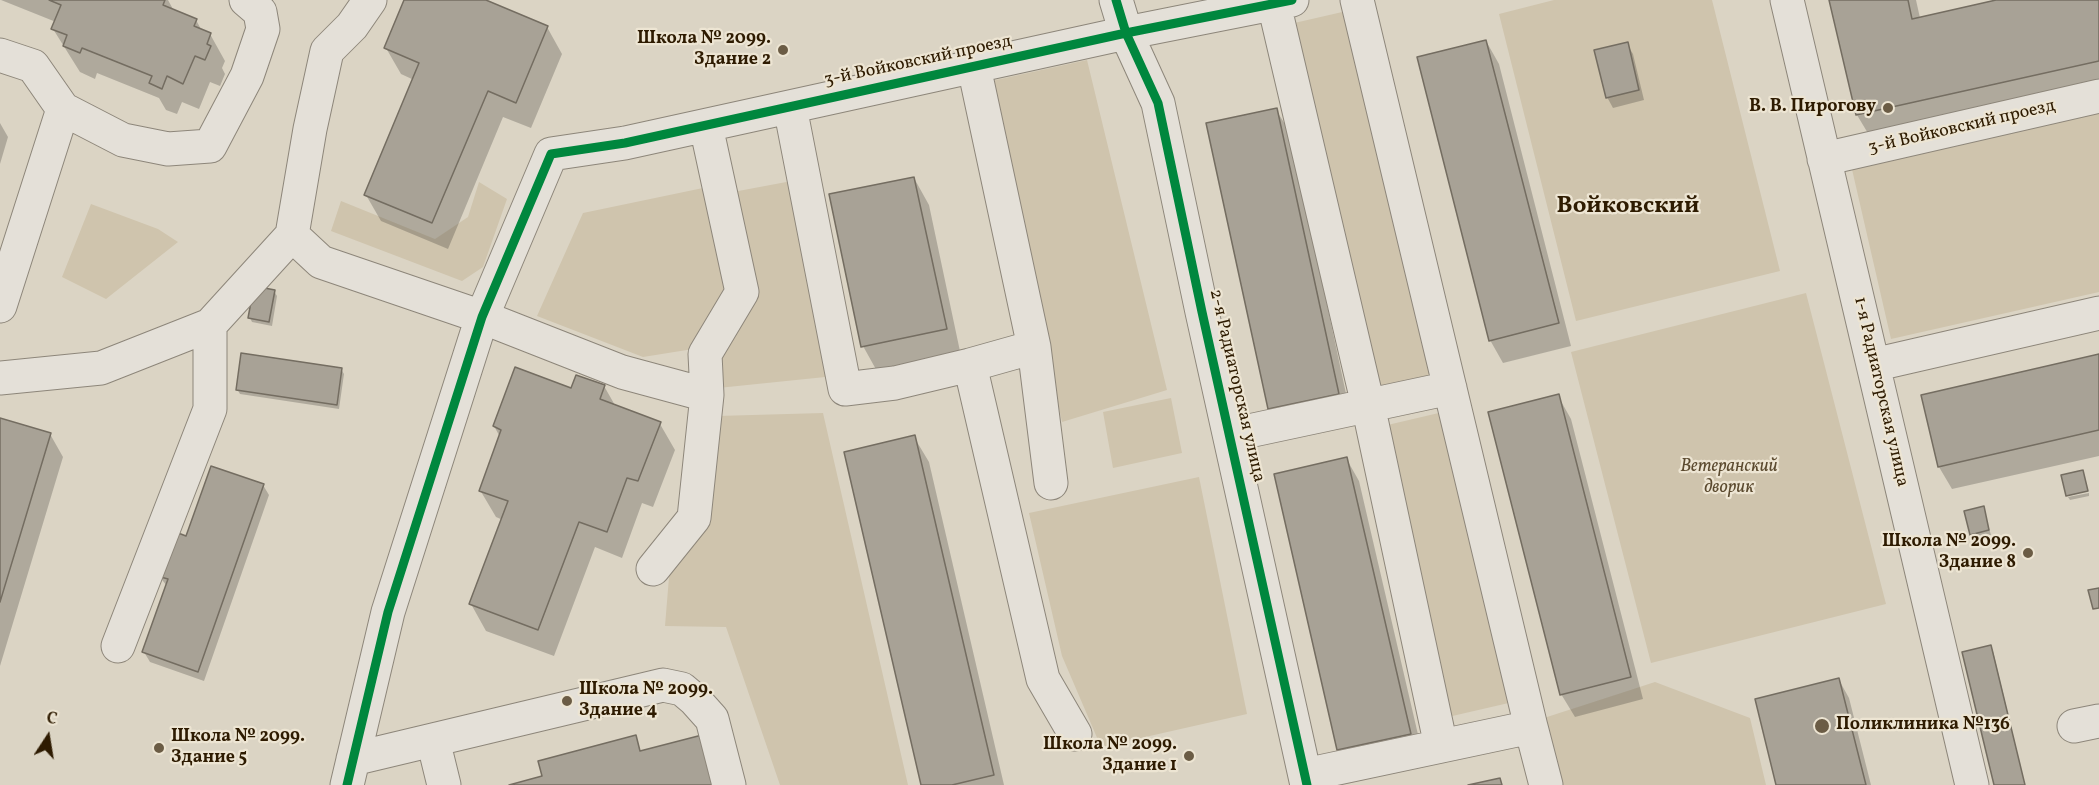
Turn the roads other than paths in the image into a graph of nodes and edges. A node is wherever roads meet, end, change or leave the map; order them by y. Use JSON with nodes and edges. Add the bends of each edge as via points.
{"nodes":[{"id":1,"x":246,"y":0,"type":"edge"},
{"id":2,"x":370,"y":0,"type":"edge"},
{"id":3,"x":1116,"y":0,"type":"edge"},
{"id":4,"x":1357,"y":0,"type":"edge"},
{"id":5,"x":1786,"y":0,"type":"edge"},
{"id":6,"x":1283,"y":2,"type":"edge"},
{"id":7,"x":1126,"y":33,"type":"junction"},
{"id":8,"x":0,"y":55,"type":"edge"},
{"id":9,"x":974,"y":67,"type":"junction"},
{"id":10,"x":2099,"y":96,"type":"edge"},
{"id":11,"x":790,"y":107,"type":"junction"},
{"id":12,"x":63,"y":109,"type":"junction"},
{"id":13,"x":706,"y":126,"type":"junction"},
{"id":14,"x":1824,"y":159,"type":"junction"},
{"id":15,"x":291,"y":236,"type":"junction"},
{"id":16,"x":0,"y":306,"type":"edge"},
{"id":17,"x":2099,"y":314,"type":"edge"},
{"id":18,"x":482,"y":317,"type":"junction"},
{"id":19,"x":210,"y":325,"type":"junction"},
{"id":20,"x":1034,"y":346,"type":"junction"},
{"id":21,"x":970,"y":365,"type":"junction"},
{"id":22,"x":1873,"y":365,"type":"junction"},
{"id":23,"x":0,"y":378,"type":"edge"},
{"id":24,"x":1450,"y":388,"type":"junction"},
{"id":25,"x":707,"y":395,"type":"junction"},
{"id":26,"x":1368,"y":405,"type":"junction"},
{"id":27,"x":1230,"y":435,"type":"junction"},
{"id":28,"x":1051,"y":483,"type":"dead end"},
{"id":29,"x":653,"y":569,"type":"dead end"},
{"id":30,"x":118,"y":646,"type":"dead end"},
{"id":31,"x":1531,"y":727,"type":"junction"},
{"id":32,"x":1075,"y":734,"type":"dead end"},
{"id":33,"x":434,"y":740,"type":"junction"},
{"id":34,"x":1441,"y":746,"type":"junction"},
{"id":35,"x":350,"y":772,"type":"edge"},
{"id":36,"x":1306,"y":780,"type":"edge"},
{"id":37,"x":444,"y":785,"type":"edge"},
{"id":38,"x":729,"y":785,"type":"edge"},
{"id":39,"x":1546,"y":785,"type":"edge"},
{"id":40,"x":1972,"y":785,"type":"edge"}],
"edges":[{"from":1,"to":12,"type":"street","via":[[260,12],[263,28],[247,76],[210,146],[168,149],[123,140]]},
{"from":2,"to":15,"type":"street","via":[[327,51]]},
{"from":3,"to":7,"type":"street","name":"2-я Радиаторская улица"},
{"from":4,"to":24,"type":"street"},
{"from":5,"to":14,"type":"street","name":"1-я Радиаторская улица"},
{"from":6,"to":7,"type":"street","name":"3-й Войковский проезд"},
{"from":6,"to":26,"type":"street"},
{"from":7,"to":9,"type":"street","name":"3-й Войковский проезд"},
{"from":7,"to":27,"type":"street","name":"2-я Радиаторская улица","via":[[1158,103]]},
{"from":8,"to":12,"type":"street","via":[[33,66]]},
{"from":9,"to":11,"type":"street","name":"3-й Войковский проезд"},
{"from":9,"to":20,"type":"street"},
{"from":10,"to":14,"type":"street","name":"3-й Войковский проезд"},
{"from":11,"to":13,"type":"street","name":"3-й Войковский проезд"},
{"from":11,"to":21,"type":"street","via":[[845,389],[895,383]]},
{"from":12,"to":16,"type":"street"},
{"from":13,"to":18,"type":"street","name":"3-й Войковский проезд","via":[[551,154]]},
{"from":13,"to":25,"type":"street","via":[[742,292],[705,354]]},
{"from":14,"to":22,"type":"street","name":"1-я Радиаторская улица"},
{"from":15,"to":18,"type":"street","via":[[321,262]]},
{"from":15,"to":19,"type":"street"},
{"from":17,"to":22,"type":"street"},
{"from":18,"to":25,"type":"street","via":[[622,372]]},
{"from":18,"to":35,"type":"street","via":[[388,612]]},
{"from":19,"to":23,"type":"street","via":[[101,368]]},
{"from":19,"to":30,"type":"street","via":[[210,409]]},
{"from":20,"to":21,"type":"street"},
{"from":20,"to":28,"type":"street"},
{"from":21,"to":32,"type":"street","via":[[1043,679]]},
{"from":22,"to":40,"type":"street","name":"1-я Радиаторская улица"},
{"from":24,"to":26,"type":"street"},
{"from":24,"to":31,"type":"street"},
{"from":25,"to":29,"type":"street","via":[[694,518]]},
{"from":26,"to":27,"type":"street"},
{"from":26,"to":34,"type":"street"},
{"from":27,"to":36,"type":"street","name":"2-я Радиаторская улица"},
{"from":31,"to":34,"type":"street"},
{"from":31,"to":39,"type":"street"},
{"from":33,"to":35,"type":"street"},
{"from":33,"to":37,"type":"street"},
{"from":33,"to":38,"type":"street","via":[[663,685],[682,689],[712,719]]},
{"from":34,"to":36,"type":"street"}]}
